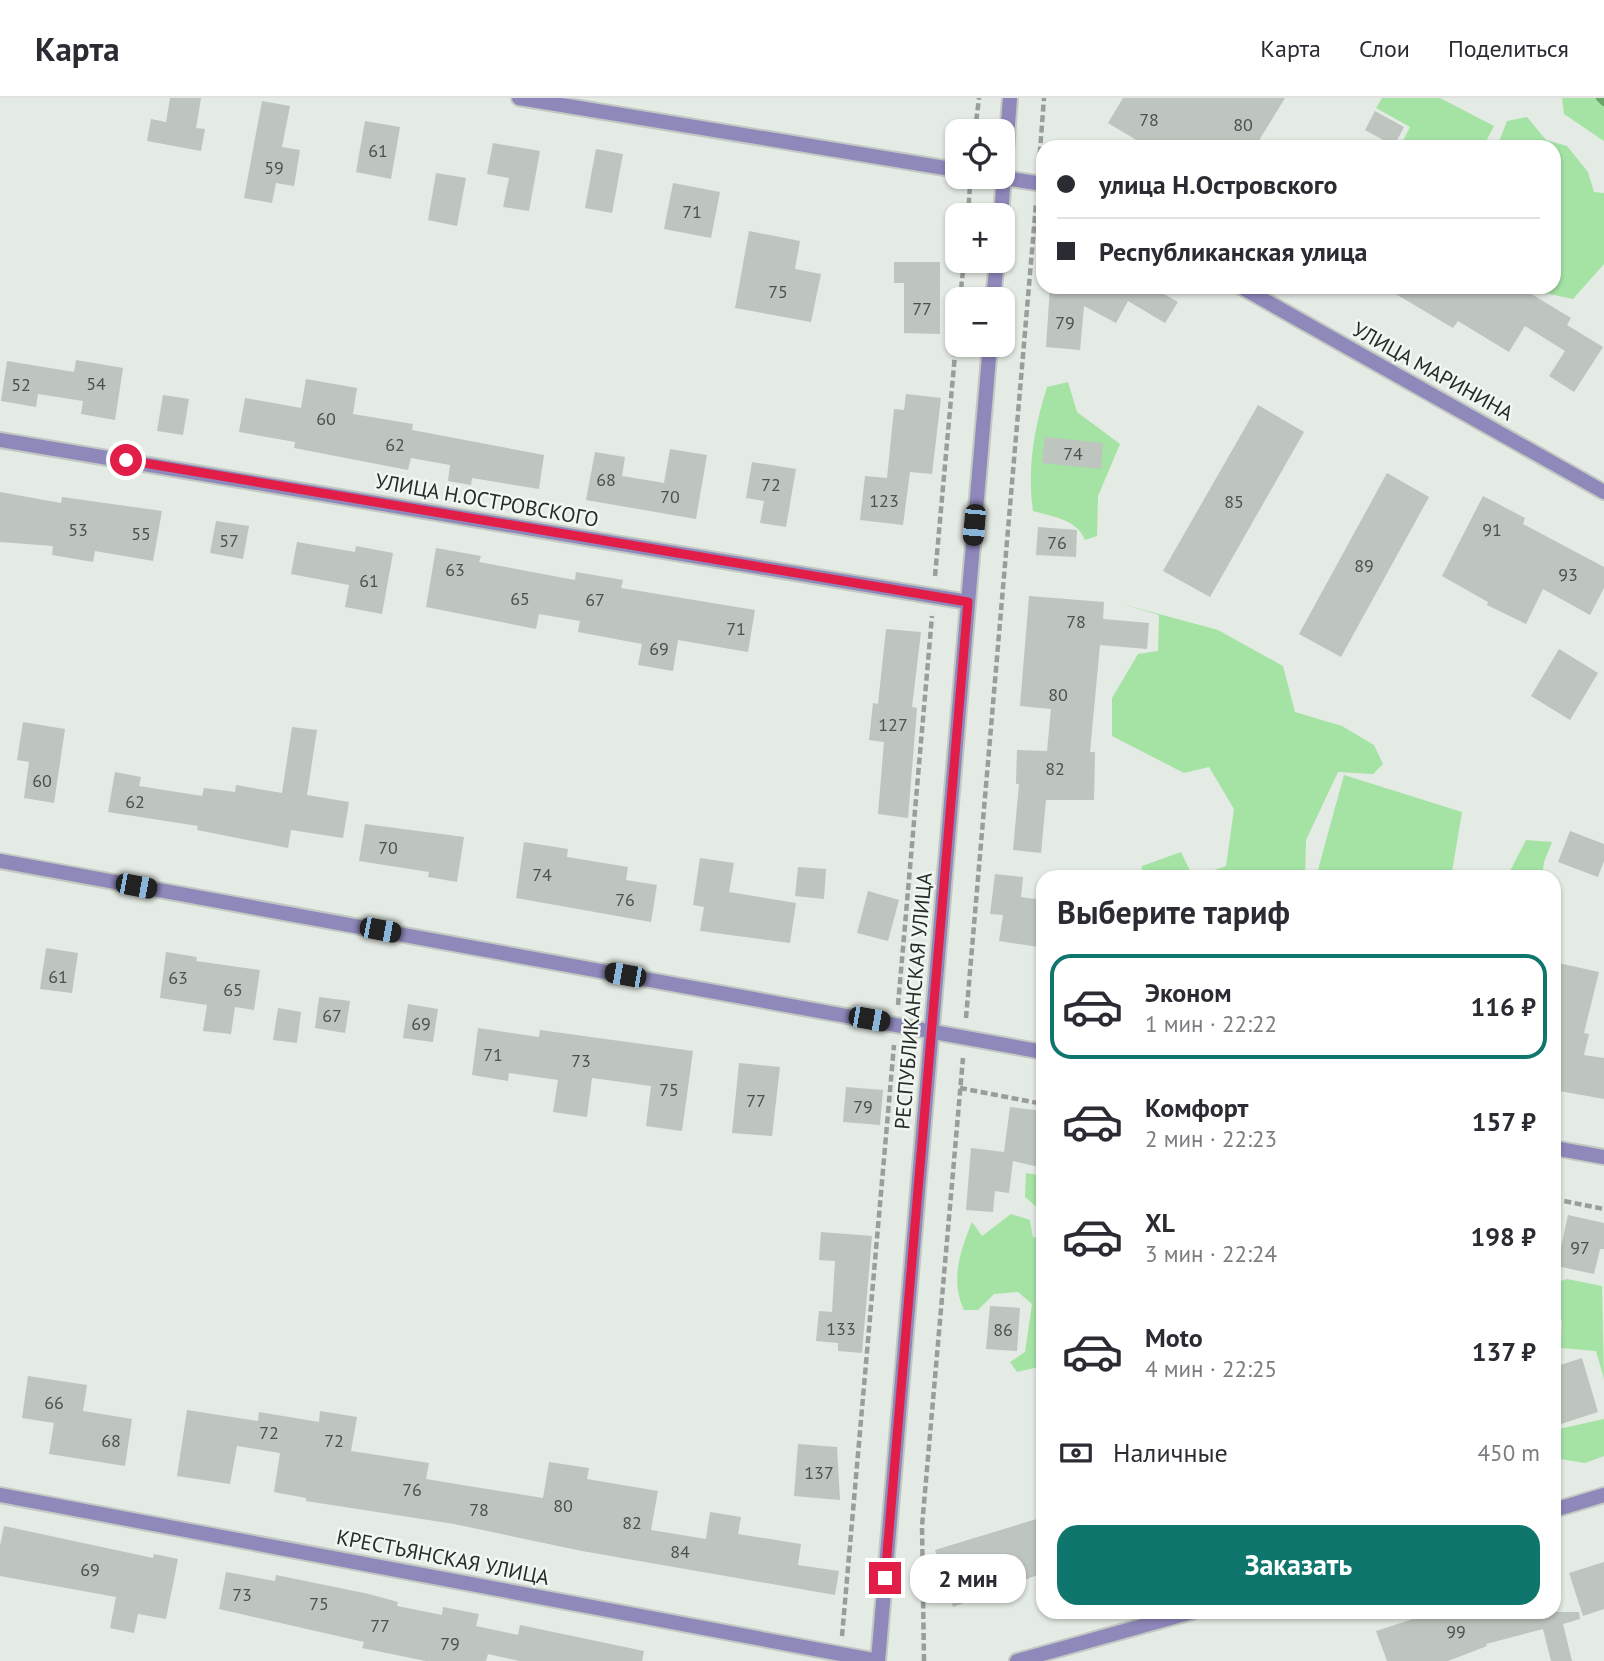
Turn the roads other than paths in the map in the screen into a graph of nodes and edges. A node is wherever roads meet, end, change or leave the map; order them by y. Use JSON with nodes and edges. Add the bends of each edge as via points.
{"nodes":[{"id":1,"x":519,"y":98,"type":"edge"},
{"id":2,"x":1010,"y":98,"type":"edge"},
{"id":3,"x":1007,"y":119,"type":"edge"},
{"id":4,"x":945,"y":168,"type":"edge"},
{"id":5,"x":1015,"y":179,"type":"edge"},
{"id":6,"x":1036,"y":182,"type":"edge"},
{"id":7,"x":1253,"y":294,"type":"edge"},
{"id":8,"x":988,"y":357,"type":"edge"},
{"id":9,"x":0,"y":440,"type":"edge"},
{"id":10,"x":1604,"y":492,"type":"edge"},
{"id":11,"x":968,"y":602,"type":"junction"},
{"id":12,"x":0,"y":861,"type":"edge"},
{"id":13,"x":932,"y":1031,"type":"junction"},
{"id":14,"x":1036,"y":1051,"type":"edge"},
{"id":15,"x":1561,"y":1149,"type":"edge"},
{"id":16,"x":1604,"y":1157,"type":"edge"},
{"id":17,"x":0,"y":1495,"type":"edge"},
{"id":18,"x":1604,"y":1495,"type":"edge"},
{"id":19,"x":1561,"y":1508,"type":"edge"},
{"id":20,"x":1167,"y":1619,"type":"edge"},
{"id":21,"x":878,"y":1661,"type":"edge"},
{"id":22,"x":1017,"y":1661,"type":"edge"}],
"edges":[{"from":1,"to":4,"type":"street"},
{"from":2,"to":3,"type":"street"},
{"from":5,"to":6,"type":"street"},
{"from":7,"to":10,"type":"street","name":"УЛИЦА МАРИНИНА"},
{"from":8,"to":11,"type":"street","name":"РЕСПУБЛИКАНСКАЯ УЛИЦА"},
{"from":9,"to":11,"type":"street","name":"УЛИЦА Н.ОСТРОВСКОГО"},
{"from":11,"to":13,"type":"street","name":"РЕСПУБЛИКАНСКАЯ УЛИЦА"},
{"from":12,"to":13,"type":"street"},
{"from":13,"to":14,"type":"street"},
{"from":13,"to":21,"type":"street","name":"РЕСПУБЛИКАНСКАЯ УЛИЦА"},
{"from":15,"to":16,"type":"street"},
{"from":17,"to":21,"type":"street","name":"КРЕСТЬЯНСКАЯ УЛИЦА"},
{"from":18,"to":19,"type":"street"},
{"from":20,"to":22,"type":"street"}]}
